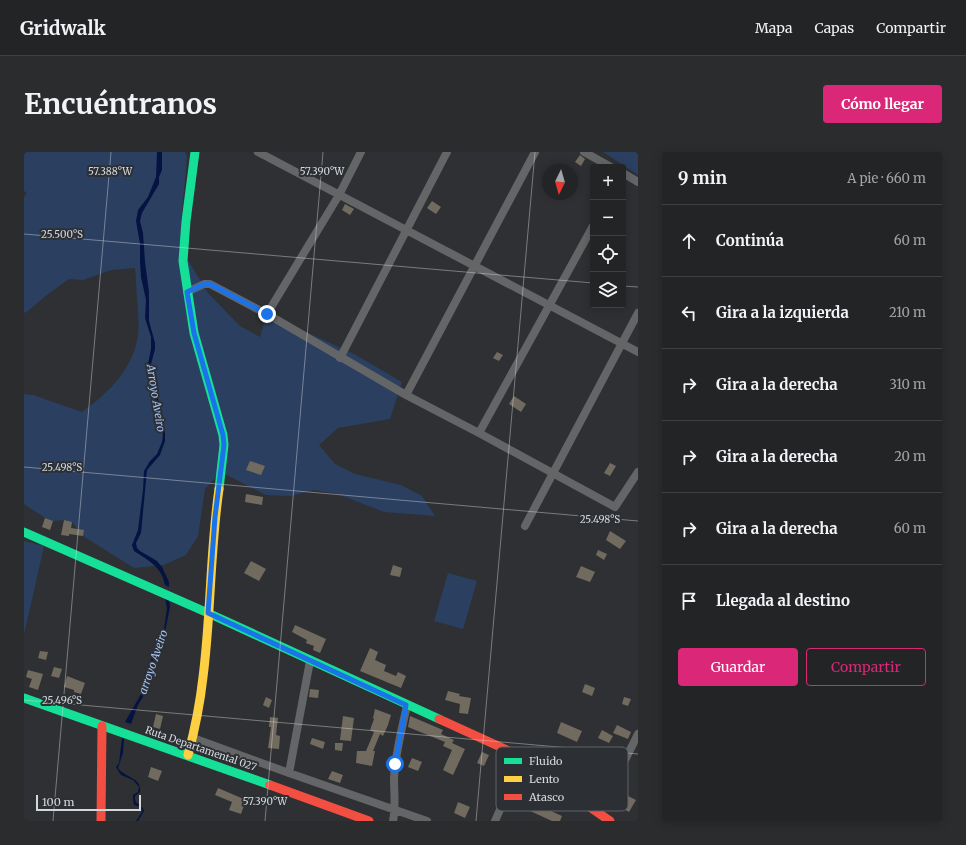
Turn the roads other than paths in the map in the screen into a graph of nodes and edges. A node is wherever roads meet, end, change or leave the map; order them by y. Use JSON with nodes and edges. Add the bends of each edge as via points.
{"nodes":[{"id":1,"x":194,"y":152,"type":"edge"},
{"id":2,"x":258,"y":152,"type":"edge"},
{"id":3,"x":361,"y":152,"type":"edge"},
{"id":4,"x":446,"y":152,"type":"edge"},
{"id":5,"x":535,"y":152,"type":"edge"},
{"id":6,"x":584,"y":152,"type":"edge"},
{"id":7,"x":606,"y":164,"type":"edge"},
{"id":8,"x":626,"y":176,"type":"edge"},
{"id":9,"x":638,"y":182,"type":"edge"},
{"id":10,"x":339,"y":195,"type":"junction"},
{"id":11,"x":406,"y":230,"type":"junction"},
{"id":12,"x":590,"y":231,"type":"edge"},
{"id":13,"x":474,"y":266,"type":"junction"},
{"id":14,"x":187,"y":292,"type":"junction"},
{"id":15,"x":549,"y":306,"type":"junction"},
{"id":16,"x":638,"y":313,"type":"edge"},
{"id":17,"x":267,"y":314,"type":"junction"},
{"id":18,"x":622,"y":344,"type":"junction"},
{"id":19,"x":638,"y":352,"type":"edge"},
{"id":20,"x":340,"y":358,"type":"junction"},
{"id":21,"x":406,"y":395,"type":"junction"},
{"id":22,"x":479,"y":433,"type":"junction"},
{"id":23,"x":638,"y":472,"type":"edge"},
{"id":24,"x":552,"y":474,"type":"junction"},
{"id":25,"x":525,"y":526,"type":"dead end"},
{"id":26,"x":24,"y":532,"type":"edge"},
{"id":27,"x":208,"y":613,"type":"junction"},
{"id":28,"x":310,"y":660,"type":"junction"},
{"id":29,"x":24,"y":698,"type":"edge"},
{"id":30,"x":406,"y":705,"type":"junction"},
{"id":31,"x":102,"y":726,"type":"junction"},
{"id":32,"x":638,"y":734,"type":"edge"},
{"id":33,"x":193,"y":738,"type":"junction"},
{"id":34,"x":500,"y":747,"type":"edge"},
{"id":35,"x":628,"y":754,"type":"edge"},
{"id":36,"x":188,"y":755,"type":"junction"},
{"id":37,"x":289,"y":773,"type":"junction"},
{"id":38,"x":395,"y":809,"type":"junction"},
{"id":39,"x":499,"y":811,"type":"edge"},
{"id":40,"x":599,"y":812,"type":"edge"},
{"id":41,"x":101,"y":821,"type":"edge"},
{"id":42,"x":369,"y":821,"type":"edge"},
{"id":43,"x":393,"y":821,"type":"edge"},
{"id":44,"x":427,"y":821,"type":"edge"},
{"id":45,"x":495,"y":821,"type":"edge"},
{"id":46,"x":610,"y":821,"type":"edge"}],
"edges":[{"from":1,"to":14,"type":"street","via":[[183,261]]},
{"from":2,"to":10,"type":"street"},
{"from":3,"to":10,"type":"street"},
{"from":4,"to":11,"type":"street"},
{"from":5,"to":13,"type":"street"},
{"from":6,"to":7,"type":"street"},
{"from":8,"to":9,"type":"street"},
{"from":10,"to":11,"type":"street"},
{"from":10,"to":17,"type":"street"},
{"from":11,"to":13,"type":"street"},
{"from":11,"to":20,"type":"street"},
{"from":12,"to":15,"type":"street"},
{"from":13,"to":15,"type":"street"},
{"from":13,"to":21,"type":"street"},
{"from":14,"to":17,"type":"street","via":[[210,284]]},
{"from":14,"to":27,"type":"street","via":[[194,333],[224,445],[215,517]]},
{"from":15,"to":18,"type":"street"},
{"from":15,"to":22,"type":"street"},
{"from":16,"to":18,"type":"street"},
{"from":17,"to":20,"type":"street"},
{"from":18,"to":19,"type":"street"},
{"from":18,"to":24,"type":"street"},
{"from":20,"to":21,"type":"street"},
{"from":21,"to":22,"type":"street"},
{"from":22,"to":24,"type":"street"},
{"from":23,"to":24,"type":"street","via":[[615,507]]},
{"from":24,"to":25,"type":"street"},
{"from":26,"to":27,"type":"street"},
{"from":27,"to":28,"type":"street"},
{"from":27,"to":33,"type":"street","via":[[204,676]]},
{"from":28,"to":30,"type":"street"},
{"from":28,"to":37,"type":"street"},
{"from":29,"to":31,"type":"street","name":"Ruta Departamental 027"},
{"from":30,"to":34,"type":"street"},
{"from":30,"to":38,"type":"street","via":[[395,764]]},
{"from":31,"to":36,"type":"street","name":"Ruta Departamental 027"},
{"from":31,"to":41,"type":"street"},
{"from":32,"to":35,"type":"street"},
{"from":33,"to":36,"type":"street"},
{"from":33,"to":37,"type":"street"},
{"from":36,"to":42,"type":"street","name":"Ruta Departamental 027"},
{"from":37,"to":38,"type":"street"},
{"from":38,"to":43,"type":"street"},
{"from":38,"to":44,"type":"street"},
{"from":39,"to":45,"type":"street"},
{"from":40,"to":46,"type":"street"}]}
